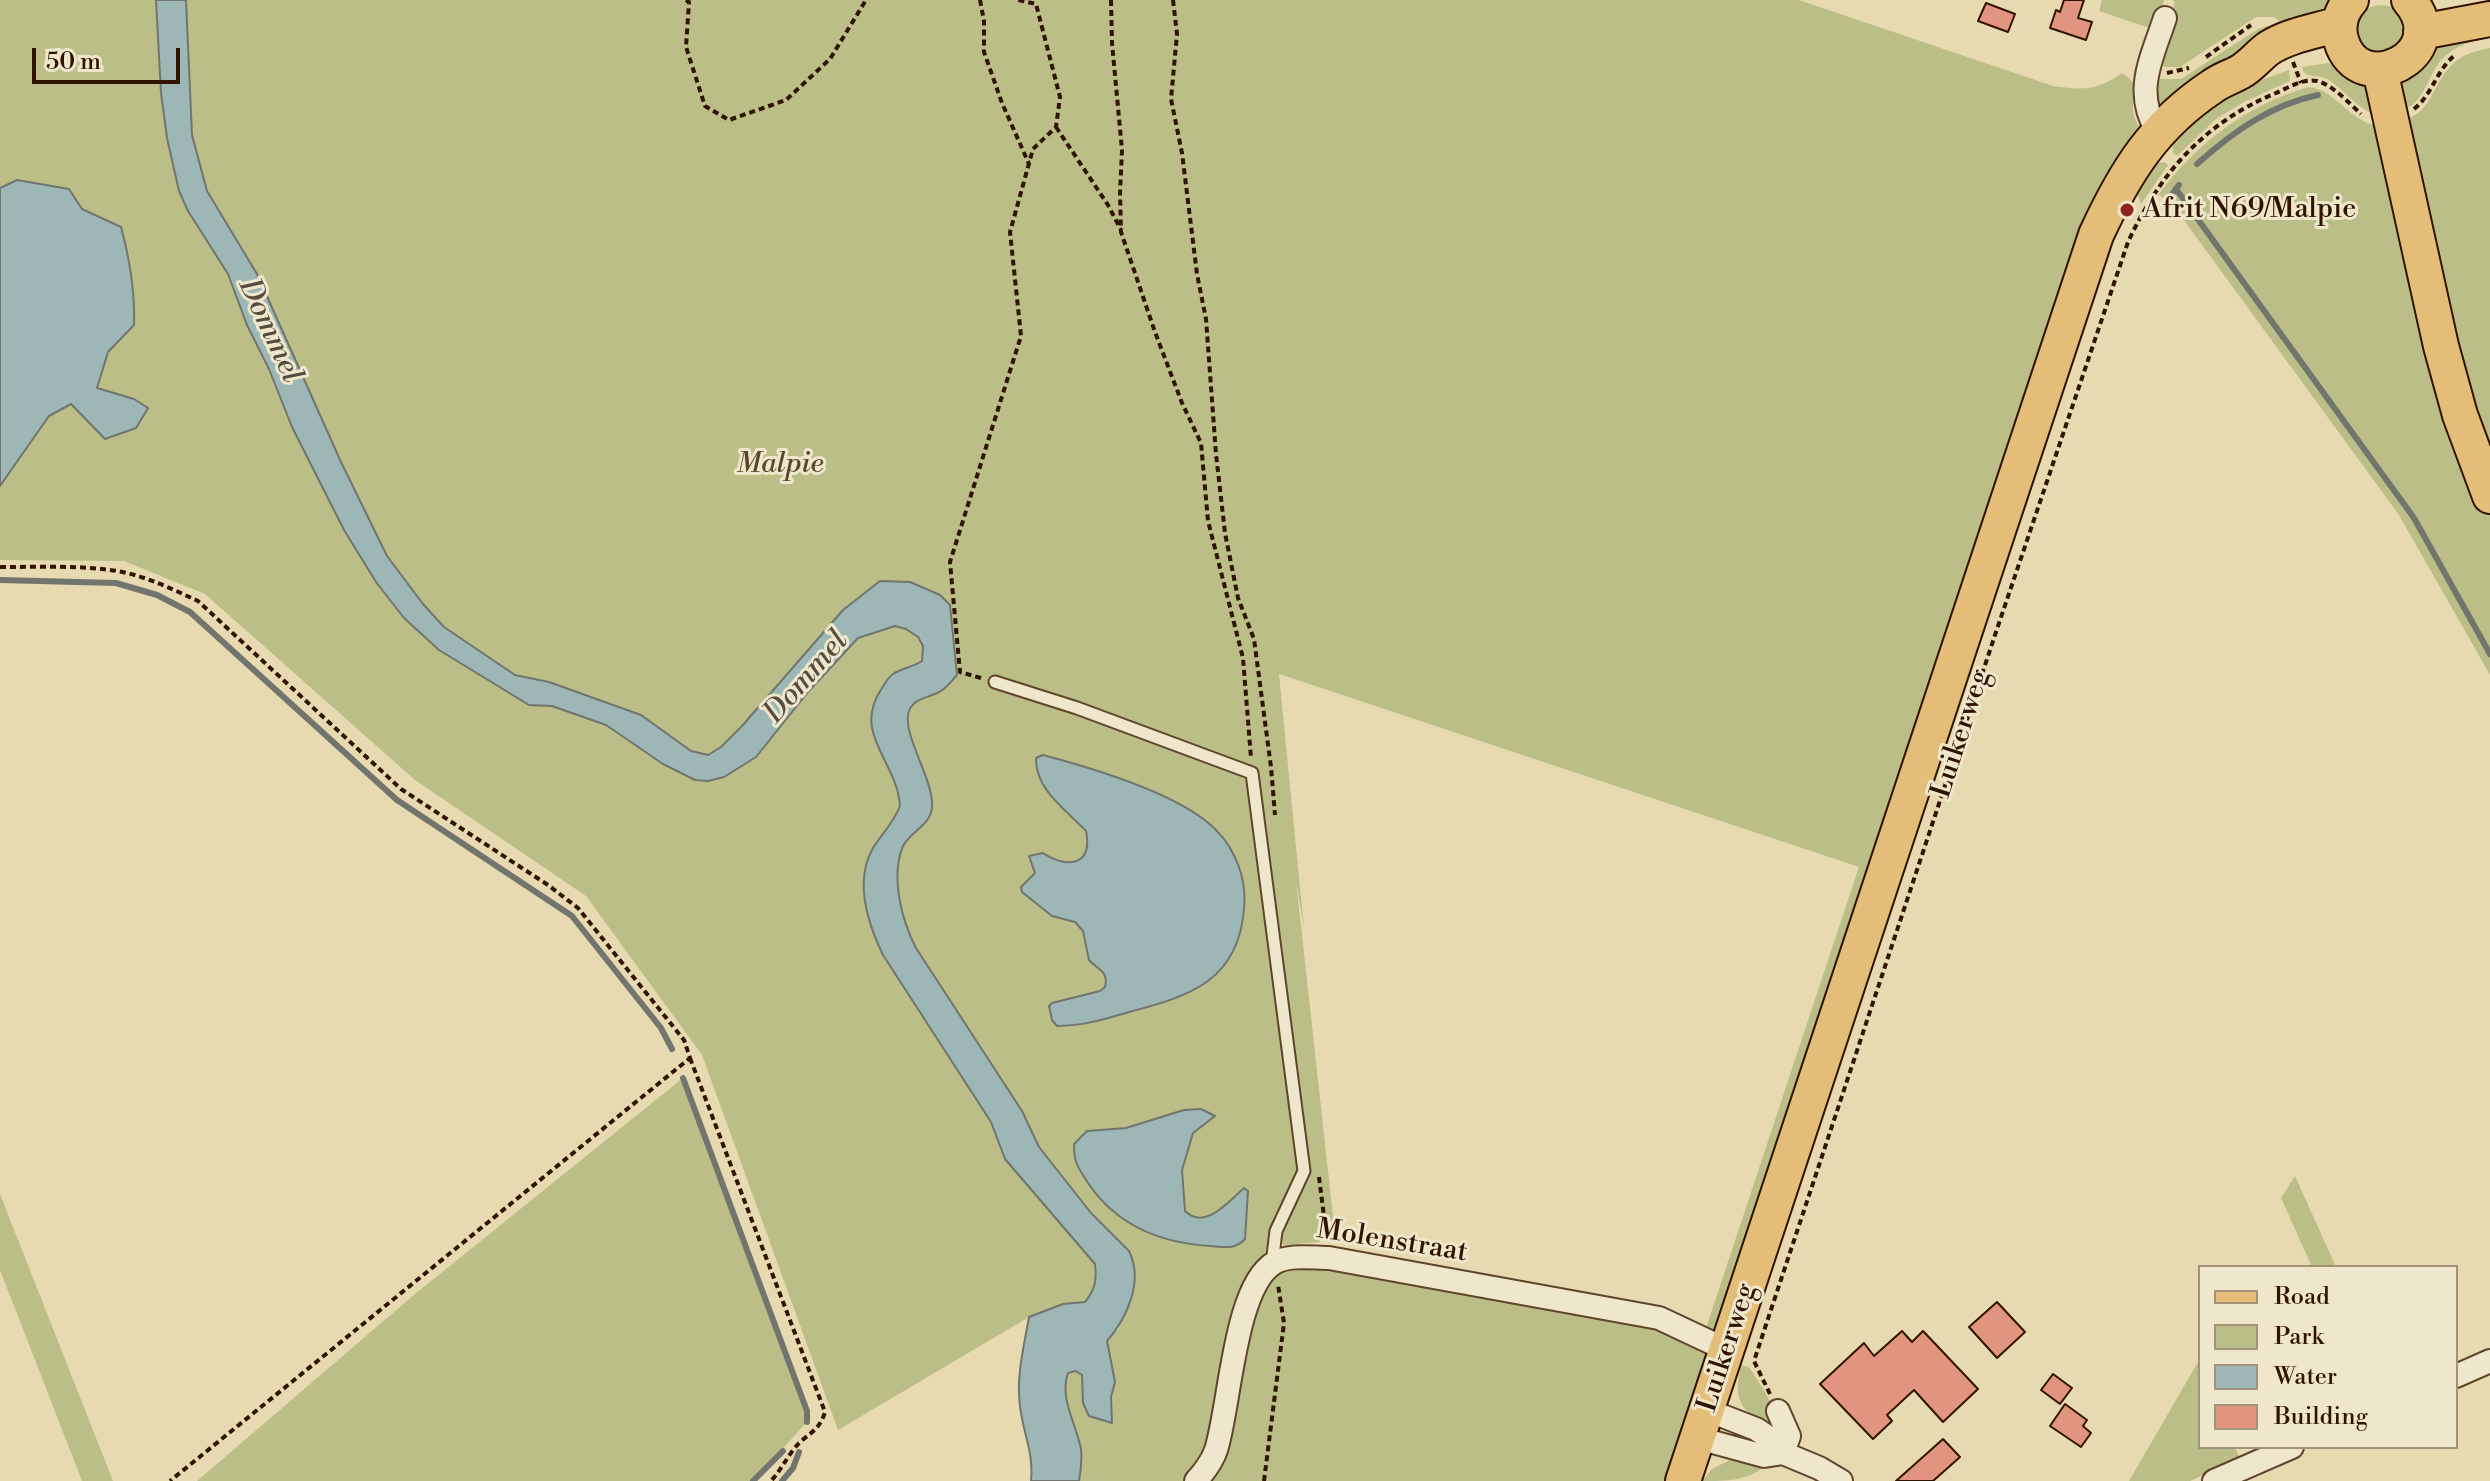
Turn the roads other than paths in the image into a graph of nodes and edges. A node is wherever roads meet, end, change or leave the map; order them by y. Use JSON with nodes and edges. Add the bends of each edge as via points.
{"nodes":[{"id":1,"x":2477,"y":0,"type":"edge"},
{"id":2,"x":2416,"y":15,"type":"edge"},
{"id":3,"x":2165,"y":18,"type":"dead end"},
{"id":4,"x":2490,"y":19,"type":"edge"},
{"id":5,"x":2344,"y":23,"type":"edge"},
{"id":6,"x":2380,"y":70,"type":"junction"},
{"id":7,"x":2157,"y":131,"type":"junction"},
{"id":8,"x":2490,"y":496,"type":"edge"},
{"id":9,"x":995,"y":682,"type":"road end"},
{"id":10,"x":1272,"y":1264,"type":"junction"},
{"id":11,"x":1727,"y":1350,"type":"junction"},
{"id":12,"x":2490,"y":1361,"type":"edge"},
{"id":13,"x":2458,"y":1375,"type":"edge"},
{"id":14,"x":1778,"y":1411,"type":"road end"},
{"id":15,"x":1702,"y":1424,"type":"junction"},
{"id":16,"x":2287,"y":1449,"type":"edge"},
{"id":17,"x":1783,"y":1453,"type":"junction"},
{"id":18,"x":1196,"y":1481,"type":"edge"},
{"id":19,"x":1683,"y":1481,"type":"edge"},
{"id":20,"x":1841,"y":1481,"type":"edge"},
{"id":21,"x":2214,"y":1481,"type":"edge"}],
"edges":[{"from":1,"to":2,"type":"main road"},
{"from":2,"to":4,"type":"main road"},
{"from":2,"to":6,"type":"main road","via":[[2412,55]]},
{"from":3,"to":7,"type":"street","via":[[2145,84],[2147,116]]},
{"from":5,"to":6,"type":"main road","via":[[2348,54],[2361,66]]},
{"from":5,"to":7,"type":"main road","name":"Luikerweg","via":[[2275,65],[2243,70],[2215,84]]},
{"from":6,"to":8,"type":"main road","via":[[2441,346]]},
{"from":7,"to":11,"type":"main road","name":"Luikerweg","via":[[2117,190],[2096,235]]},
{"from":9,"to":10,"type":"lane","via":[[1252,773],[1304,1171],[1276,1231]]},
{"from":10,"to":11,"type":"street","name":"Molenstraat","via":[[1329,1258],[1659,1318]]},
{"from":10,"to":18,"type":"street","via":[[1245,1311],[1216,1451]]},
{"from":11,"to":15,"type":"main road","name":"Luikerweg"},
{"from":12,"to":13,"type":"street"},
{"from":14,"to":17,"type":"street","via":[[1789,1436]]},
{"from":15,"to":17,"type":"street","via":[[1764,1456]]},
{"from":15,"to":19,"type":"main road","name":"Luikerweg"},
{"from":16,"to":21,"type":"street"},
{"from":17,"to":20,"type":"street"}]}
